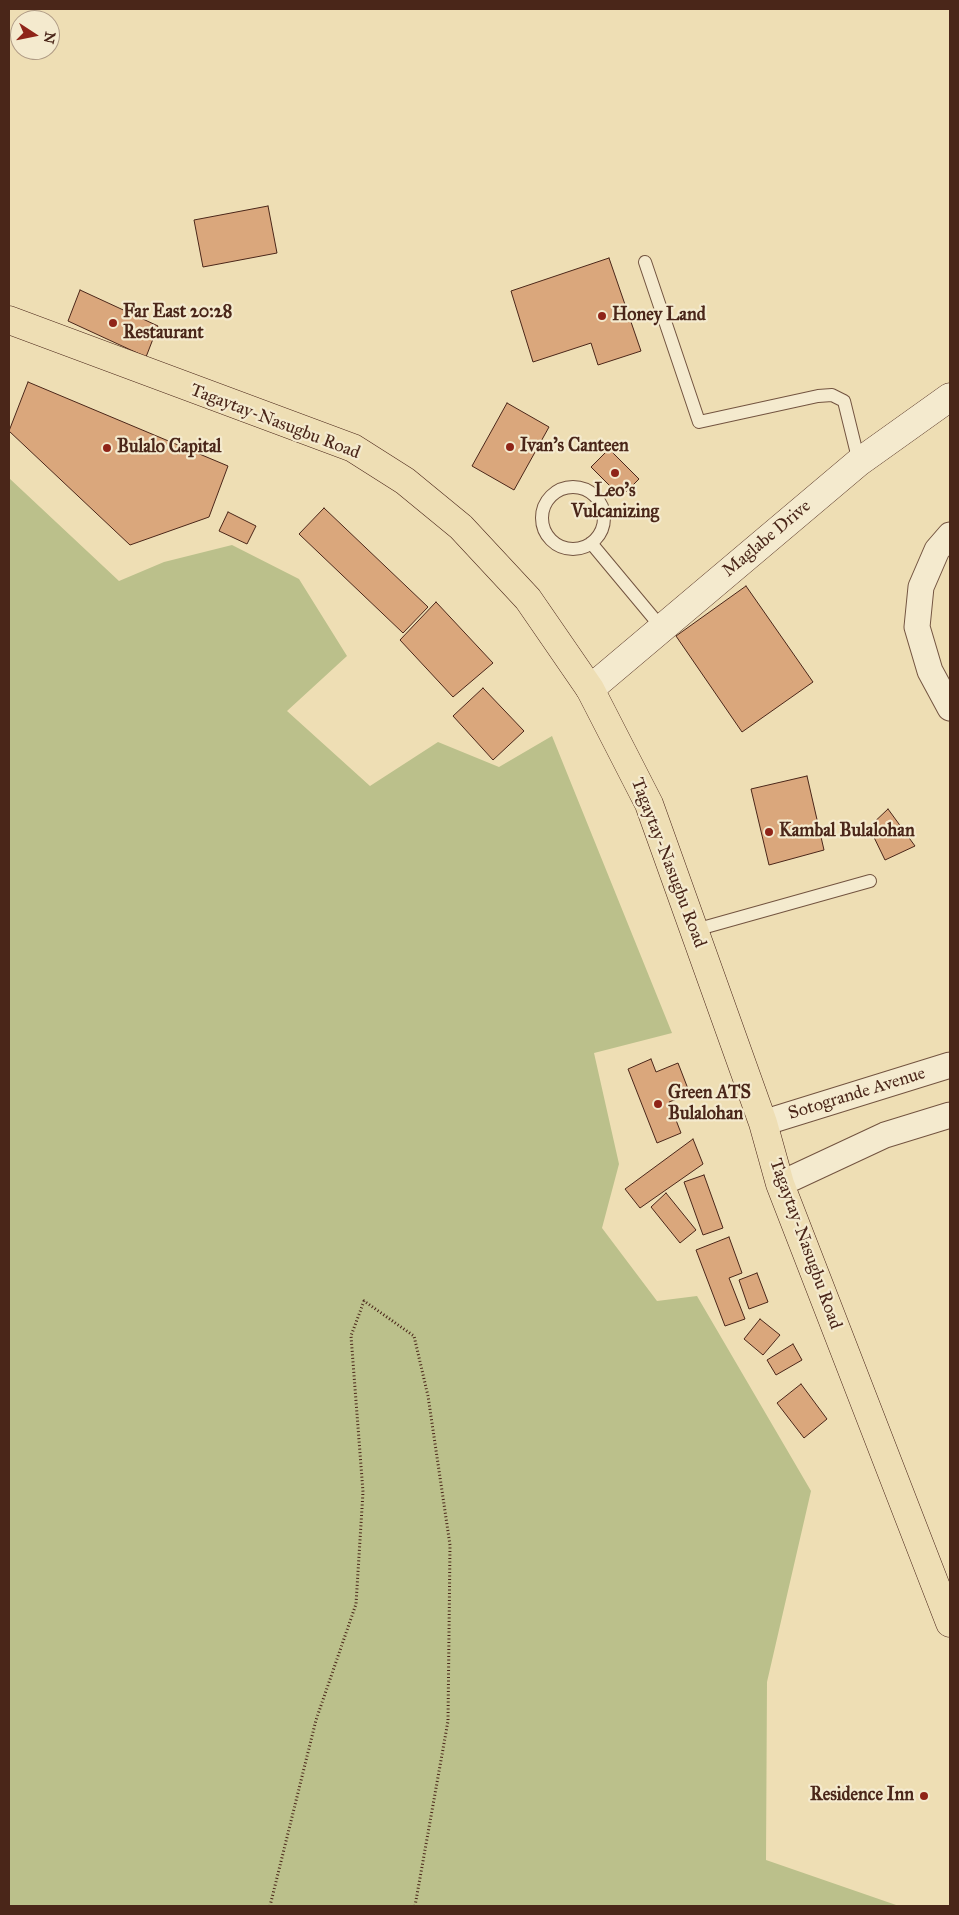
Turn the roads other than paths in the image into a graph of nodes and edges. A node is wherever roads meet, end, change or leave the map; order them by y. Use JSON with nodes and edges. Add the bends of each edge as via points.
{"nodes":[{"id":1,"x":645,"y":262,"type":"dead end"},
{"id":2,"x":9,"y":320,"type":"edge"},
{"id":3,"x":950,"y":397,"type":"edge"},
{"id":4,"x":859,"y":462,"type":"junction"},
{"id":5,"x":950,"y":535,"type":"edge"},
{"id":6,"x":591,"y":543,"type":"junction"},
{"id":7,"x":661,"y":627,"type":"junction"},
{"id":8,"x":590,"y":689,"type":"junction"},
{"id":9,"x":950,"y":708,"type":"edge"},
{"id":10,"x":870,"y":881,"type":"dead end"},
{"id":11,"x":695,"y":930,"type":"junction"},
{"id":12,"x":950,"y":1065,"type":"edge"},
{"id":13,"x":950,"y":1115,"type":"edge"},
{"id":14,"x":763,"y":1123,"type":"junction"},
{"id":15,"x":780,"y":1184,"type":"junction"},
{"id":16,"x":950,"y":1623,"type":"edge"}],
"edges":[{"from":1,"to":4,"type":"lane","via":[[699,422],[832,395],[844,401]]},
{"from":2,"to":8,"type":"main road","name":"Tagaytay-Nasugbu Road","via":[[353,448],[405,481],[461,528],[528,599]]},
{"from":3,"to":4,"type":"main road","name":"Maglabe Drive"},
{"from":4,"to":7,"type":"main road","name":"Maglabe Drive"},
{"from":5,"to":9,"type":"street","via":[[937,550],[921,587],[917,627],[930,671]]},
{"from":6,"to":6,"type":"lane","via":[[603,526],[601,505],[587,490],[577,487],[556,492],[545,507],[544,527],[548,536],[563,547],[583,547]]},
{"from":6,"to":7,"type":"lane"},
{"from":7,"to":8,"type":"main road","name":"Maglabe Drive"},
{"from":8,"to":11,"type":"main road","name":"Tagaytay-Nasugbu Road","via":[[649,804]]},
{"from":10,"to":11,"type":"lane"},
{"from":11,"to":14,"type":"main road","name":"Tagaytay-Nasugbu Road"},
{"from":12,"to":14,"type":"street","name":"Sotogrande Avenue"},
{"from":13,"to":15,"type":"street","via":[[885,1135]]},
{"from":14,"to":15,"type":"main road","name":"Tagaytay-Nasugbu Road"},
{"from":15,"to":16,"type":"main road","name":"Tagaytay-Nasugbu Road"}]}
